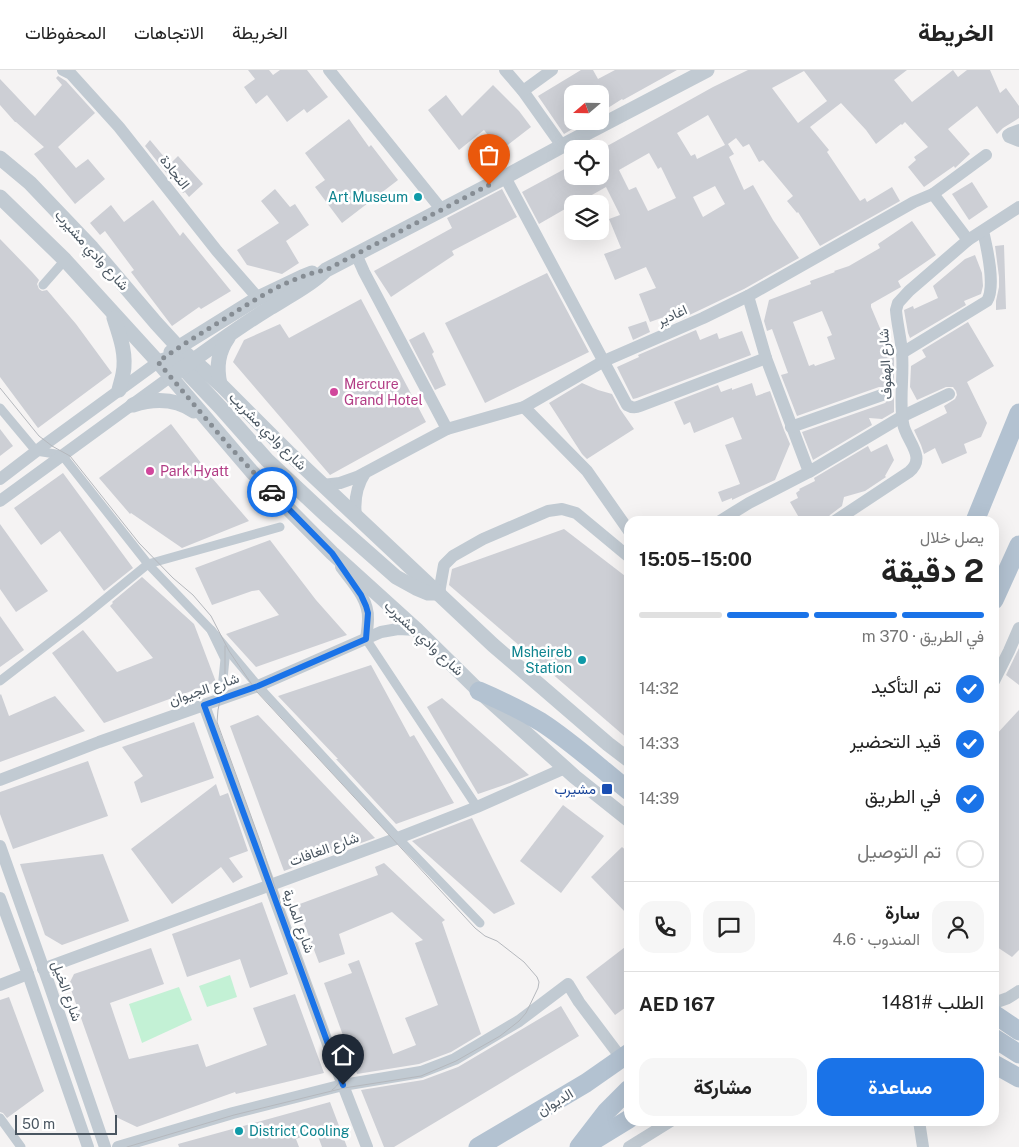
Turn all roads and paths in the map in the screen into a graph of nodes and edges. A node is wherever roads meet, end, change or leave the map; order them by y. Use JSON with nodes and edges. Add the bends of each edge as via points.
{"nodes":[{"id":1,"x":63,"y":70,"type":"edge"},
{"id":2,"x":328,"y":70,"type":"edge"},
{"id":3,"x":505,"y":70,"type":"edge"},
{"id":4,"x":552,"y":70,"type":"edge"},
{"id":5,"x":707,"y":70,"type":"edge"},
{"id":6,"x":523,"y":91,"type":"junction"},
{"id":7,"x":1019,"y":130,"type":"edge"},
{"id":8,"x":1019,"y":140,"type":"edge"},
{"id":9,"x":562,"y":146,"type":"junction"},
{"id":10,"x":986,"y":155,"type":"dead end"},
{"id":11,"x":0,"y":158,"type":"edge"},
{"id":12,"x":505,"y":177,"type":"junction"},
{"id":13,"x":933,"y":194,"type":"junction"},
{"id":14,"x":0,"y":198,"type":"edge"},
{"id":15,"x":441,"y":209,"type":"junction"},
{"id":16,"x":1016,"y":212,"type":"edge"},
{"id":17,"x":983,"y":231,"type":"junction"},
{"id":18,"x":968,"y":240,"type":"junction"},
{"id":19,"x":356,"y":254,"type":"junction"},
{"id":20,"x":65,"y":260,"type":"junction"},
{"id":21,"x":342,"y":261,"type":"junction"},
{"id":22,"x":326,"y":270,"type":"junction"},
{"id":23,"x":364,"y":272,"type":"junction"},
{"id":24,"x":43,"y":285,"type":"dead end"},
{"id":25,"x":748,"y":296,"type":"junction"},
{"id":26,"x":258,"y":298,"type":"junction"},
{"id":27,"x":111,"y":312,"type":"junction"},
{"id":28,"x":237,"y":329,"type":"junction"},
{"id":29,"x":178,"y":347,"type":"junction"},
{"id":30,"x":902,"y":353,"type":"junction"},
{"id":31,"x":766,"y":358,"type":"junction"},
{"id":32,"x":604,"y":361,"type":"junction"},
{"id":33,"x":158,"y":362,"type":"junction"},
{"id":34,"x":188,"y":364,"type":"junction"},
{"id":35,"x":170,"y":377,"type":"junction"},
{"id":36,"x":220,"y":384,"type":"junction"},
{"id":37,"x":119,"y":390,"type":"junction"},
{"id":38,"x":949,"y":394,"type":"dead end"},
{"id":39,"x":882,"y":395,"type":"dead end"},
{"id":40,"x":133,"y":404,"type":"junction"},
{"id":41,"x":524,"y":407,"type":"junction"},
{"id":42,"x":0,"y":408,"type":"edge"},
{"id":43,"x":1019,"y":413,"type":"edge"},
{"id":44,"x":903,"y":416,"type":"junction"},
{"id":45,"x":208,"y":421,"type":"junction"},
{"id":46,"x":792,"y":427,"type":"junction"},
{"id":47,"x":447,"y":429,"type":"junction"},
{"id":48,"x":36,"y":451,"type":"junction"},
{"id":49,"x":62,"y":455,"type":"junction"},
{"id":50,"x":808,"y":472,"type":"junction"},
{"id":51,"x":365,"y":473,"type":"junction"},
{"id":52,"x":0,"y":479,"type":"edge"},
{"id":53,"x":323,"y":486,"type":"junction"},
{"id":54,"x":985,"y":498,"type":"junction"},
{"id":55,"x":0,"y":501,"type":"edge"},
{"id":56,"x":356,"y":516,"type":"junction"},
{"id":57,"x":728,"y":516,"type":"edge"},
{"id":58,"x":843,"y":516,"type":"edge"},
{"id":59,"x":977,"y":516,"type":"edge"},
{"id":60,"x":983,"y":516,"type":"edge"},
{"id":61,"x":624,"y":524,"type":"edge"},
{"id":62,"x":280,"y":527,"type":"dead end"},
{"id":63,"x":1019,"y":545,"type":"edge"},
{"id":64,"x":624,"y":552,"type":"edge"},
{"id":65,"x":332,"y":553,"type":"junction"},
{"id":66,"x":148,"y":564,"type":"junction"},
{"id":67,"x":999,"y":589,"type":"edge"},
{"id":68,"x":438,"y":593,"type":"junction"},
{"id":69,"x":1019,"y":628,"type":"edge"},
{"id":70,"x":211,"y":630,"type":"junction"},
{"id":71,"x":417,"y":630,"type":"junction"},
{"id":72,"x":366,"y":639,"type":"junction"},
{"id":73,"x":999,"y":670,"type":"edge"},
{"id":74,"x":0,"y":681,"type":"edge"},
{"id":75,"x":258,"y":686,"type":"junction"},
{"id":76,"x":479,"y":691,"type":"junction"},
{"id":77,"x":221,"y":699,"type":"junction"},
{"id":78,"x":204,"y":705,"type":"junction"},
{"id":79,"x":624,"y":756,"type":"edge"},
{"id":80,"x":565,"y":768,"type":"junction"},
{"id":81,"x":0,"y":780,"type":"edge"},
{"id":82,"x":624,"y":787,"type":"edge"},
{"id":83,"x":477,"y":807,"type":"junction"},
{"id":84,"x":624,"y":816,"type":"edge"},
{"id":85,"x":398,"y":838,"type":"junction"},
{"id":86,"x":0,"y":846,"type":"edge"},
{"id":87,"x":270,"y":886,"type":"junction"},
{"id":88,"x":0,"y":898,"type":"edge"},
{"id":89,"x":480,"y":923,"type":"dead end"},
{"id":90,"x":62,"y":962,"type":"junction"},
{"id":91,"x":43,"y":968,"type":"junction"},
{"id":92,"x":28,"y":974,"type":"junction"},
{"id":93,"x":49,"y":984,"type":"junction"},
{"id":94,"x":0,"y":985,"type":"edge"},
{"id":95,"x":1019,"y":991,"type":"edge"},
{"id":96,"x":999,"y":1001,"type":"edge"},
{"id":97,"x":999,"y":1017,"type":"edge"},
{"id":98,"x":1019,"y":1031,"type":"edge"},
{"id":99,"x":999,"y":1041,"type":"edge"},
{"id":100,"x":1019,"y":1054,"type":"edge"},
{"id":101,"x":624,"y":1055,"type":"edge"},
{"id":102,"x":624,"y":1057,"type":"edge"},
{"id":103,"x":999,"y":1067,"type":"edge"},
{"id":104,"x":1019,"y":1078,"type":"edge"},
{"id":105,"x":343,"y":1085,"type":"junction"},
{"id":106,"x":624,"y":1094,"type":"edge"},
{"id":107,"x":0,"y":1118,"type":"edge"},
{"id":108,"x":624,"y":1122,"type":"edge"},
{"id":109,"x":665,"y":1126,"type":"edge"},
{"id":110,"x":920,"y":1126,"type":"edge"},
{"id":111,"x":510,"y":1128,"type":"junction"},
{"id":112,"x":646,"y":1142,"type":"edge"},
{"id":113,"x":21,"y":1147,"type":"edge"},
{"id":114,"x":88,"y":1147,"type":"edge"},
{"id":115,"x":105,"y":1147,"type":"edge"},
{"id":116,"x":118,"y":1147,"type":"edge"},
{"id":117,"x":367,"y":1147,"type":"edge"},
{"id":118,"x":478,"y":1147,"type":"edge"},
{"id":119,"x":491,"y":1147,"type":"edge"},
{"id":120,"x":579,"y":1147,"type":"edge"},
{"id":121,"x":583,"y":1147,"type":"edge"},
{"id":122,"x":629,"y":1147,"type":"edge"},
{"id":123,"x":923,"y":1147,"type":"edge"}],
"edges":[{"from":1,"to":26,"type":"street","name":"النجادة","via":[[71,74],[119,126]]},
{"from":2,"to":15,"type":"street"},
{"from":3,"to":6,"type":"street"},
{"from":4,"to":6,"type":"street"},
{"from":5,"to":9,"type":"street"},
{"from":6,"to":9,"type":"street"},
{"from":7,"to":8,"type":"street","via":[[1008,136]]},
{"from":9,"to":12,"type":"street"},
{"from":10,"to":13,"type":"street","name":"اغادير"},
{"from":11,"to":29,"type":"street","name":"شارع وادي مشيرب","via":[[92,248]]},
{"from":12,"to":15,"type":"street"},
{"from":12,"to":32,"type":"street"},
{"from":13,"to":18,"type":"street"},
{"from":13,"to":25,"type":"street","name":"اغادير"},
{"from":14,"to":20,"type":"street","name":"شارع وادي مشيرب"},
{"from":15,"to":19,"type":"street"},
{"from":16,"to":17,"type":"street","name":"شارع الهفوف"},
{"from":17,"to":18,"type":"street","name":"شارع الهفوف"},
{"from":17,"to":30,"type":"street","via":[[991,295],[987,301]]},
{"from":18,"to":30,"type":"street","name":"شارع الهفوف","via":[[898,303],[896,310]]},
{"from":19,"to":21,"type":"street"},
{"from":19,"to":23,"type":"street"},
{"from":20,"to":24,"type":"street"},
{"from":20,"to":27,"type":"street","name":"شارع وادي مشيرب"},
{"from":21,"to":22,"type":"street"},
{"from":21,"to":23,"type":"street"},
{"from":22,"to":26,"type":"street","via":[[302,277]]},
{"from":22,"to":28,"type":"street"},
{"from":23,"to":47,"type":"street"},
{"from":25,"to":31,"type":"street"},
{"from":25,"to":32,"type":"street","name":"اغادير"},
{"from":26,"to":29,"type":"street"},
{"from":27,"to":33,"type":"street","name":"شارع وادي مشيرب"},
{"from":27,"to":37,"type":"street","via":[[124,358]]},
{"from":28,"to":34,"type":"street"},
{"from":28,"to":36,"type":"street","via":[[226,340],[220,353],[217,366]]},
{"from":29,"to":33,"type":"street"},
{"from":29,"to":34,"type":"street","name":"شارع وادي مشريب"},
{"from":30,"to":44,"type":"street","name":"شارع الهفوف"},
{"from":31,"to":32,"type":"street","via":[[635,408],[627,405]]},
{"from":31,"to":46,"type":"street"},
{"from":32,"to":41,"type":"street","name":"اغادير"},
{"from":33,"to":34,"type":"street","via":[[168,359]]},
{"from":33,"to":35,"type":"street"},
{"from":33,"to":37,"type":"street"},
{"from":34,"to":35,"type":"street"},
{"from":34,"to":36,"type":"street","name":"شارع وادي مشريب"},
{"from":34,"to":68,"type":"street","via":[[220,407],[267,460],[328,517],[401,580],[416,588]]},
{"from":35,"to":40,"type":"street"},
{"from":35,"to":45,"type":"street","name":"شارع وادي مشيرب"},
{"from":36,"to":53,"type":"street","name":"شارع وادي مشريب"},
{"from":37,"to":48,"type":"street"},
{"from":38,"to":44,"type":"street"},
{"from":39,"to":46,"type":"street"},
{"from":40,"to":45,"type":"street","via":[[171,401],[187,406]]},
{"from":40,"to":49,"type":"street"},
{"from":41,"to":47,"type":"street","name":"اغادير"},
{"from":41,"to":61,"type":"street","via":[[587,471]]},
{"from":42,"to":48,"type":"street"},
{"from":43,"to":54,"type":"main road"},
{"from":44,"to":50,"type":"street"},
{"from":44,"to":58,"type":"street","name":"شارع الهفوف","via":[[904,428],[916,453],[914,466]]},
{"from":45,"to":65,"type":"street","name":"شارع وادي مشيرب","via":[[252,472]]},
{"from":46,"to":50,"type":"street"},
{"from":47,"to":51,"type":"street","name":"اغادير"},
{"from":48,"to":49,"type":"street"},
{"from":48,"to":52,"type":"street"},
{"from":49,"to":55,"type":"street"},
{"from":49,"to":66,"type":"street"},
{"from":50,"to":57,"type":"street"},
{"from":51,"to":53,"type":"street","name":"اغادير"},
{"from":51,"to":56,"type":"street","via":[[355,498]]},
{"from":53,"to":56,"type":"street","name":"شارع وادي مشريب"},
{"from":54,"to":59,"type":"main road"},
{"from":54,"to":60,"type":"main road"},
{"from":56,"to":68,"type":"street"},
{"from":62,"to":66,"type":"street"},
{"from":63,"to":67,"type":"main road"},
{"from":64,"to":68,"type":"street","via":[[576,513],[562,509],[548,511],[483,539],[453,556],[444,565]]},
{"from":65,"to":71,"type":"street","name":"شارع وادي مشيرب"},
{"from":65,"to":72,"type":"street","via":[[366,606]]},
{"from":66,"to":70,"type":"street"},
{"from":66,"to":74,"type":"street"},
{"from":68,"to":79,"type":"street"},
{"from":69,"to":73,"type":"street"},
{"from":70,"to":75,"type":"street"},
{"from":70,"to":77,"type":"street","via":[[225,659]]},
{"from":71,"to":72,"type":"street","name":"شارع الجيوان","via":[[390,630]]},
{"from":71,"to":76,"type":"street","name":"شارع وادي مشيرب"},
{"from":72,"to":75,"type":"street","name":"شارع الجيوان"},
{"from":72,"to":83,"type":"street"},
{"from":75,"to":77,"type":"street","name":"شارع الجيوان"},
{"from":75,"to":85,"type":"street"},
{"from":76,"to":80,"type":"street","name":"شارع وادي مشيرب"},
{"from":76,"to":82,"type":"main road","via":[[542,723]]},
{"from":77,"to":78,"type":"street","name":"شارع الجيوان"},
{"from":78,"to":81,"type":"street","name":"شارع الجيوان"},
{"from":78,"to":87,"type":"street","name":"شارع المارية"},
{"from":80,"to":83,"type":"street","name":"شارع الغافات"},
{"from":80,"to":84,"type":"street","name":"شارع وادي مشيرب"},
{"from":83,"to":85,"type":"street","name":"شارع الغافات"},
{"from":85,"to":87,"type":"street","name":"شارع الغافات"},
{"from":85,"to":89,"type":"street"},
{"from":86,"to":91,"type":"street","name":"شارع الخيل"},
{"from":87,"to":90,"type":"street","name":"شارع الغافات"},
{"from":87,"to":105,"type":"street","name":"شارع المارية"},
{"from":88,"to":92,"type":"street"},
{"from":90,"to":91,"type":"street","name":"شارع الغافات"},
{"from":90,"to":93,"type":"street"},
{"from":91,"to":93,"type":"street","name":"شارع الخيل"},
{"from":92,"to":94,"type":"street"},
{"from":92,"to":114,"type":"street"},
{"from":93,"to":115,"type":"street","name":"شارع الخيل"},
{"from":95,"to":96,"type":"street"},
{"from":97,"to":98,"type":"main road"},
{"from":99,"to":100,"type":"main road"},
{"from":101,"to":105,"type":"street","via":[[579,1002],[568,984],[519,1021],[455,1058],[421,1072]]},
{"from":102,"to":111,"type":"main road","name":"الديوان"},
{"from":103,"to":104,"type":"main road"},
{"from":105,"to":116,"type":"street"},
{"from":105,"to":117,"type":"street","name":"شارع المارية"},
{"from":106,"to":120,"type":"main road"},
{"from":107,"to":113,"type":"street"},
{"from":108,"to":121,"type":"main road"},
{"from":109,"to":112,"type":"street"},
{"from":110,"to":123,"type":"street"},
{"from":111,"to":118,"type":"main road","name":"الديوان"},
{"from":111,"to":119,"type":"main road"},
{"from":112,"to":122,"type":"street"}]}
